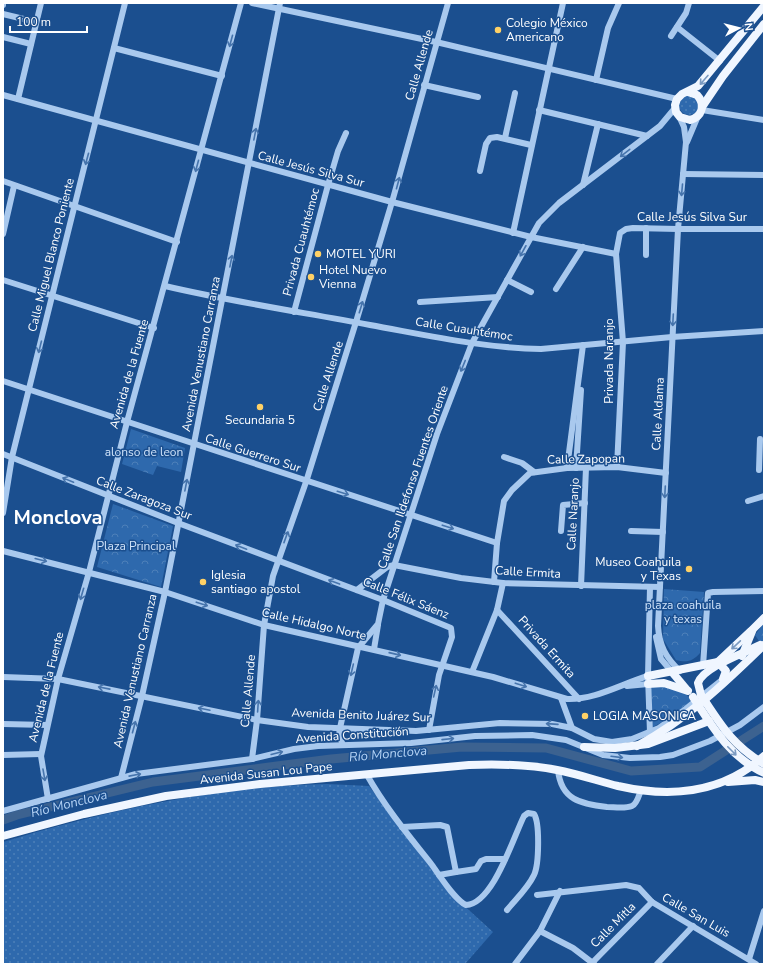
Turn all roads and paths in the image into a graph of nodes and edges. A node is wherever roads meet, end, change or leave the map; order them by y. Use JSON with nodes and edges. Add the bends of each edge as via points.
{"nodes":[{"id":1,"x":41,"y":3,"type":"edge"},
{"id":2,"x":125,"y":3,"type":"edge"},
{"id":3,"x":241,"y":3,"type":"edge"},
{"id":4,"x":252,"y":3,"type":"edge"},
{"id":5,"x":448,"y":3,"type":"edge"},
{"id":6,"x":563,"y":3,"type":"edge"},
{"id":7,"x":619,"y":3,"type":"edge"},
{"id":8,"x":689,"y":3,"type":"edge"},
{"id":9,"x":280,"y":6,"type":"edge"},
{"id":10,"x":764,"y":6,"type":"edge"},
{"id":11,"x":3,"y":14,"type":"edge"},
{"id":12,"x":36,"y":22,"type":"junction"},
{"id":13,"x":764,"y":24,"type":"edge"},
{"id":14,"x":677,"y":27,"type":"junction"},
{"id":15,"x":671,"y":36,"type":"dead end"},
{"id":16,"x":3,"y":38,"type":"edge"},
{"id":17,"x":436,"y":42,"type":"junction"},
{"id":18,"x":31,"y":44,"type":"junction"},
{"id":19,"x":114,"y":48,"type":"junction"},
{"id":20,"x":720,"y":61,"type":"junction"},
{"id":21,"x":548,"y":69,"type":"junction"},
{"id":22,"x":222,"y":76,"type":"junction"},
{"id":23,"x":596,"y":80,"type":"junction"},
{"id":24,"x":424,"y":85,"type":"junction"},
{"id":25,"x":688,"y":92,"type":"junction"},
{"id":26,"x":515,"y":93,"type":"dead end"},
{"id":27,"x":3,"y":95,"type":"edge"},
{"id":28,"x":478,"y":97,"type":"dead end"},
{"id":29,"x":18,"y":99,"type":"junction"},
{"id":30,"x":677,"y":99,"type":"junction"},
{"id":31,"x":539,"y":110,"type":"junction"},
{"id":32,"x":677,"y":111,"type":"junction"},
{"id":33,"x":701,"y":111,"type":"junction"},
{"id":34,"x":764,"y":120,"type":"edge"},
{"id":35,"x":96,"y":121,"type":"junction"},
{"id":36,"x":598,"y":124,"type":"junction"},
{"id":37,"x":346,"y":133,"type":"dead end"},
{"id":38,"x":647,"y":136,"type":"junction"},
{"id":39,"x":506,"y":138,"type":"junction"},
{"id":40,"x":531,"y":145,"type":"junction"},
{"id":41,"x":201,"y":151,"type":"junction"},
{"id":42,"x":685,"y":152,"type":"junction"},
{"id":43,"x":249,"y":164,"type":"junction"},
{"id":44,"x":480,"y":171,"type":"dead end"},
{"id":45,"x":683,"y":174,"type":"junction"},
{"id":46,"x":764,"y":175,"type":"edge"},
{"id":47,"x":3,"y":181,"type":"edge"},
{"id":48,"x":328,"y":185,"type":"junction"},
{"id":49,"x":583,"y":185,"type":"junction"},
{"id":50,"x":14,"y":186,"type":"junction"},
{"id":51,"x":392,"y":202,"type":"junction"},
{"id":52,"x":74,"y":206,"type":"junction"},
{"id":53,"x":646,"y":228,"type":"junction"},
{"id":54,"x":764,"y":229,"type":"edge"},
{"id":55,"x":678,"y":230,"type":"junction"},
{"id":56,"x":513,"y":233,"type":"junction"},
{"id":57,"x":620,"y":233,"type":"joint"},
{"id":58,"x":3,"y":234,"type":"edge"},
{"id":59,"x":531,"y":237,"type":"junction"},
{"id":60,"x":177,"y":242,"type":"junction"},
{"id":61,"x":583,"y":247,"type":"junction"},
{"id":62,"x":616,"y":254,"type":"junction"},
{"id":63,"x":646,"y":254,"type":"dead end"},
{"id":64,"x":3,"y":280,"type":"edge"},
{"id":65,"x":507,"y":280,"type":"junction"},
{"id":66,"x":165,"y":286,"type":"junction"},
{"id":67,"x":556,"y":289,"type":"dead end"},
{"id":68,"x":531,"y":292,"type":"dead end"},
{"id":69,"x":53,"y":296,"type":"junction"},
{"id":70,"x":498,"y":298,"type":"junction"},
{"id":71,"x":223,"y":300,"type":"junction"},
{"id":72,"x":420,"y":302,"type":"dead end"},
{"id":73,"x":294,"y":312,"type":"junction"},
{"id":74,"x":356,"y":322,"type":"junction"},
{"id":75,"x":154,"y":328,"type":"junction"},
{"id":76,"x":764,"y":331,"type":"edge"},
{"id":77,"x":672,"y":337,"type":"junction"},
{"id":78,"x":623,"y":342,"type":"junction"},
{"id":79,"x":472,"y":343,"type":"junction"},
{"id":80,"x":583,"y":345,"type":"junction"},
{"id":81,"x":580,"y":378,"type":"junction"},
{"id":82,"x":3,"y":381,"type":"edge"},
{"id":83,"x":29,"y":390,"type":"junction"},
{"id":84,"x":127,"y":422,"type":"junction"},
{"id":85,"x":760,"y":439,"type":"dead end"},
{"id":86,"x":194,"y":445,"type":"junction"},
{"id":87,"x":3,"y":454,"type":"edge"},
{"id":88,"x":762,"y":456,"type":"edge"},
{"id":89,"x":12,"y":457,"type":"junction"},
{"id":90,"x":504,"y":457,"type":"dead end"},
{"id":91,"x":617,"y":467,"type":"junction"},
{"id":92,"x":567,"y":468,"type":"junction"},
{"id":93,"x":576,"y":468,"type":"junction"},
{"id":94,"x":586,"y":468,"type":"junction"},
{"id":95,"x":759,"y":470,"type":"dead end"},
{"id":96,"x":534,"y":472,"type":"junction"},
{"id":97,"x":666,"y":473,"type":"junction"},
{"id":98,"x":306,"y":482,"type":"junction"},
{"id":99,"x":108,"y":495,"type":"junction"},
{"id":100,"x":764,"y":496,"type":"edge"},
{"id":101,"x":748,"y":501,"type":"dead end"},
{"id":102,"x":585,"y":503,"type":"junction"},
{"id":103,"x":3,"y":514,"type":"edge"},
{"id":104,"x":411,"y":514,"type":"junction"},
{"id":105,"x":178,"y":523,"type":"junction"},
{"id":106,"x":561,"y":531,"type":"dead end"},
{"id":107,"x":631,"y":531,"type":"dead end"},
{"id":108,"x":663,"y":532,"type":"junction"},
{"id":109,"x":497,"y":543,"type":"junction"},
{"id":110,"x":3,"y":551,"type":"edge"},
{"id":111,"x":277,"y":561,"type":"junction"},
{"id":112,"x":395,"y":565,"type":"junction"},
{"id":113,"x":88,"y":572,"type":"junction"},
{"id":114,"x":494,"y":582,"type":"junction"},
{"id":115,"x":503,"y":583,"type":"junction"},
{"id":116,"x":581,"y":586,"type":"junction"},
{"id":117,"x":650,"y":587,"type":"junction"},
{"id":118,"x":660,"y":587,"type":"junction"},
{"id":119,"x":357,"y":590,"type":"junction"},
{"id":120,"x":764,"y":591,"type":"edge"},
{"id":121,"x":165,"y":592,"type":"junction"},
{"id":122,"x":384,"y":600,"type":"junction"},
{"id":123,"x":497,"y":610,"type":"junction"},
{"id":124,"x":764,"y":618,"type":"edge"},
{"id":125,"x":378,"y":624,"type":"junction"},
{"id":126,"x":264,"y":625,"type":"junction"},
{"id":127,"x":658,"y":626,"type":"junction"},
{"id":128,"x":752,"y":631,"type":"junction"},
{"id":129,"x":764,"y":644,"type":"edge"},
{"id":130,"x":648,"y":645,"type":"junction"},
{"id":131,"x":359,"y":646,"type":"junction"},
{"id":132,"x":374,"y":649,"type":"junction"},
{"id":133,"x":743,"y":654,"type":"junction"},
{"id":134,"x":661,"y":659,"type":"junction"},
{"id":135,"x":719,"y":663,"type":"junction"},
{"id":136,"x":442,"y":665,"type":"junction"},
{"id":137,"x":703,"y":666,"type":"junction"},
{"id":138,"x":472,"y":672,"type":"junction"},
{"id":139,"x":676,"y":672,"type":"junction"},
{"id":140,"x":3,"y":678,"type":"edge"},
{"id":141,"x":723,"y":679,"type":"junction"},
{"id":142,"x":58,"y":680,"type":"junction"},
{"id":143,"x":648,"y":680,"type":"junction"},
{"id":144,"x":694,"y":694,"type":"junction"},
{"id":145,"x":142,"y":696,"type":"junction"},
{"id":146,"x":561,"y":698,"type":"junction"},
{"id":147,"x":579,"y":699,"type":"junction"},
{"id":148,"x":764,"y":707,"type":"edge"},
{"id":149,"x":257,"y":720,"type":"junction"},
{"id":150,"x":709,"y":721,"type":"junction"},
{"id":151,"x":3,"y":724,"type":"edge"},
{"id":152,"x":47,"y":725,"type":"junction"},
{"id":153,"x":340,"y":728,"type":"junction"},
{"id":154,"x":572,"y":728,"type":"junction"},
{"id":155,"x":429,"y":730,"type":"junction"},
{"id":156,"x":650,"y":733,"type":"junction"},
{"id":157,"x":343,"y":745,"type":"junction"},
{"id":158,"x":637,"y":746,"type":"junction"},
{"id":159,"x":584,"y":747,"type":"junction"},
{"id":160,"x":41,"y":754,"type":"junction"},
{"id":161,"x":3,"y":755,"type":"edge"},
{"id":162,"x":764,"y":756,"type":"edge"},
{"id":163,"x":252,"y":759,"type":"junction"},
{"id":164,"x":764,"y":764,"type":"edge"},
{"id":165,"x":558,"y":770,"type":"junction"},
{"id":166,"x":764,"y":773,"type":"edge"},
{"id":167,"x":367,"y":775,"type":"junction"},
{"id":168,"x":121,"y":778,"type":"junction"},
{"id":169,"x":723,"y":782,"type":"junction"},
{"id":170,"x":764,"y":782,"type":"edge"},
{"id":171,"x":641,"y":790,"type":"junction"},
{"id":172,"x":48,"y":799,"type":"junction"},
{"id":173,"x":3,"y":811,"type":"edge"},
{"id":174,"x":402,"y":826,"type":"junction"},
{"id":175,"x":3,"y":836,"type":"edge"},
{"id":176,"x":505,"y":859,"type":"junction"},
{"id":177,"x":456,"y":872,"type":"junction"},
{"id":178,"x":439,"y":875,"type":"junction"},
{"id":179,"x":560,"y":891,"type":"junction"},
{"id":180,"x":537,"y":895,"type":"dead end"},
{"id":181,"x":652,"y":902,"type":"junction"},
{"id":182,"x":507,"y":910,"type":"dead end"},
{"id":183,"x":764,"y":911,"type":"edge"},
{"id":184,"x":693,"y":926,"type":"junction"},
{"id":185,"x":540,"y":931,"type":"junction"},
{"id":186,"x":749,"y":959,"type":"junction"},
{"id":187,"x":515,"y":964,"type":"edge"},
{"id":188,"x":592,"y":964,"type":"edge"},
{"id":189,"x":657,"y":964,"type":"edge"},
{"id":190,"x":756,"y":964,"type":"edge"}],
"edges":[{"from":1,"to":12,"type":"street"},
{"from":2,"to":19,"type":"street","name":"Calle Miguel Blanco Poniente"},
{"from":3,"to":22,"type":"street","name":"Avenida de la Fuente","one_way":true},
{"from":4,"to":9,"type":"street"},
{"from":5,"to":17,"type":"street","name":"Calle Allende"},
{"from":6,"to":21,"type":"street"},
{"from":7,"to":23,"type":"street","via":[[608,28]]},
{"from":8,"to":14,"type":"street"},
{"from":9,"to":17,"type":"street"},
{"from":43,"to":9,"type":"street","name":"Avenida Venustiano Carranza","one_way":true},
{"from":10,"to":20,"type":"main road"},
{"from":11,"to":12,"type":"street"},
{"from":12,"to":18,"type":"street"},
{"from":13,"to":33,"type":"main road","via":[[723,76]]},
{"from":14,"to":15,"type":"street"},
{"from":14,"to":20,"type":"street"},
{"from":16,"to":18,"type":"street"},
{"from":17,"to":21,"type":"street"},
{"from":17,"to":24,"type":"street","name":"Calle Allende"},
{"from":18,"to":29,"type":"street"},
{"from":19,"to":22,"type":"street"},
{"from":19,"to":35,"type":"street","name":"Calle Miguel Blanco Poniente"},
{"from":20,"to":25,"type":"main road","one_way":true,"via":[[698,86]]},
{"from":21,"to":23,"type":"street"},
{"from":21,"to":31,"type":"street"},
{"from":22,"to":41,"type":"street","name":"Avenida de la Fuente"},
{"from":23,"to":30,"type":"street"},
{"from":24,"to":28,"type":"street"},
{"from":51,"to":24,"type":"street","name":"Calle Allende","one_way":true},
{"from":25,"to":30,"type":"main road"},
{"from":25,"to":33,"type":"main road","via":[[697,95],[701,100]]},
{"from":26,"to":39,"type":"street"},
{"from":27,"to":29,"type":"street","name":"Calle Jesús Silva Sur"},
{"from":29,"to":35,"type":"street","name":"Calle Jesús Silva Sur"},
{"from":30,"to":32,"type":"main road"},
{"from":31,"to":36,"type":"street"},
{"from":31,"to":40,"type":"street"},
{"from":32,"to":33,"type":"main road","via":[[686,120],[693,119]]},
{"from":32,"to":38,"type":"street","name":"Calle San Ildefonso Fuentes Oriente"},
{"from":32,"to":42,"type":"street","name":"Calle Aldama","via":[[685,133]]},
{"from":33,"to":34,"type":"street"},
{"from":33,"to":42,"type":"street","name":"Calle Aldama","via":[[689,135]]},
{"from":35,"to":41,"type":"street","name":"Calle Jesús Silva Sur"},
{"from":35,"to":52,"type":"street","name":"Calle Miguel Blanco Poniente","one_way":true},
{"from":36,"to":38,"type":"street"},
{"from":36,"to":49,"type":"street"},
{"from":37,"to":48,"type":"street","name":"Privada Cuauhtémoc"},
{"from":38,"to":49,"type":"street","name":"Calle San Ildefonso Fuentes Oriente","one_way":true},
{"from":39,"to":40,"type":"street"},
{"from":39,"to":44,"type":"street","via":[[492,137],[487,141]]},
{"from":40,"to":56,"type":"street"},
{"from":41,"to":43,"type":"street","name":"Calle Jesús Silva Sur"},
{"from":41,"to":60,"type":"street","name":"Avenida de la Fuente","one_way":true},
{"from":42,"to":45,"type":"street","name":"Calle Aldama"},
{"from":43,"to":48,"type":"street","name":"Calle Jesús Silva Sur"},
{"from":71,"to":43,"type":"street","name":"Avenida Venustiano Carranza","one_way":true},
{"from":45,"to":46,"type":"street"},
{"from":45,"to":55,"type":"street","name":"Calle Aldama","one_way":true},
{"from":47,"to":50,"type":"street"},
{"from":48,"to":51,"type":"street","name":"Calle Jesús Silva Sur"},
{"from":48,"to":73,"type":"street","name":"Privada Cuauhtémoc"},
{"from":49,"to":59,"type":"street","name":"Calle San Ildefonso Fuentes Oriente","via":[[546,214]]},
{"from":50,"to":52,"type":"street"},
{"from":50,"to":58,"type":"street"},
{"from":51,"to":56,"type":"street","name":"Calle Jesús Silva Sur"},
{"from":74,"to":51,"type":"street","name":"Calle Allende","one_way":true},
{"from":52,"to":60,"type":"street"},
{"from":52,"to":69,"type":"street","name":"Calle Miguel Blanco Poniente"},
{"from":53,"to":55,"type":"street","name":"Calle Jesús Silva Sur"},
{"from":53,"to":57,"type":"street","name":"Calle Jesús Silva Sur","via":[[626,229]]},
{"from":53,"to":63,"type":"street"},
{"from":54,"to":55,"type":"street","name":"Calle Jesús Silva Sur"},
{"from":55,"to":77,"type":"street","name":"Calle Aldama","one_way":true},
{"from":56,"to":59,"type":"street","name":"Calle Jesús Silva Sur"},
{"from":57,"to":62,"type":"street","name":"Privada Naranjo"},
{"from":59,"to":61,"type":"street","name":"Calle Jesús Silva Sur"},
{"from":59,"to":65,"type":"street","name":"Calle San Ildefonso Fuentes Oriente","one_way":true},
{"from":60,"to":66,"type":"street","name":"Avenida de la Fuente"},
{"from":61,"to":62,"type":"street","name":"Calle Jesús Silva Sur"},
{"from":61,"to":67,"type":"street"},
{"from":62,"to":78,"type":"street","name":"Privada Naranjo"},
{"from":64,"to":69,"type":"street"},
{"from":65,"to":68,"type":"street"},
{"from":65,"to":70,"type":"street","name":"Calle San Ildefonso Fuentes Oriente"},
{"from":66,"to":71,"type":"street","name":"Calle Cuauhtémoc"},
{"from":66,"to":75,"type":"street","name":"Avenida de la Fuente"},
{"from":69,"to":75,"type":"street"},
{"from":69,"to":83,"type":"street","name":"Calle Miguel Blanco Poniente","one_way":true},
{"from":70,"to":72,"type":"street"},
{"from":70,"to":79,"type":"street","name":"Calle San Ildefonso Fuentes Oriente"},
{"from":71,"to":73,"type":"street","name":"Calle Cuauhtémoc"},
{"from":71,"to":86,"type":"street","name":"Avenida Venustiano Carranza"},
{"from":73,"to":74,"type":"street","name":"Calle Cuauhtémoc"},
{"from":74,"to":79,"type":"street","name":"Calle Cuauhtémoc"},
{"from":74,"to":98,"type":"street","name":"Calle Allende"},
{"from":75,"to":84,"type":"street","name":"Avenida de la Fuente"},
{"from":76,"to":77,"type":"street","name":"Calle Cuauhtémoc"},
{"from":77,"to":78,"type":"street","name":"Calle Cuauhtémoc"},
{"from":77,"to":97,"type":"street","name":"Calle Aldama"},
{"from":78,"to":80,"type":"street","name":"Calle Cuauhtémoc"},
{"from":78,"to":91,"type":"street","name":"Privada Naranjo"},
{"from":79,"to":80,"type":"street","name":"Calle Cuauhtémoc","via":[[535,349]]},
{"from":79,"to":104,"type":"street","name":"Calle San Ildefonso Fuentes Oriente","one_way":true,"via":[[437,434]]},
{"from":80,"to":81,"type":"street"},
{"from":81,"to":92,"type":"street"},
{"from":81,"to":93,"type":"street"},
{"from":82,"to":83,"type":"street","name":"Calle Guerrero Sur"},
{"from":83,"to":84,"type":"street","name":"Calle Guerrero Sur"},
{"from":83,"to":89,"type":"street","name":"Calle Miguel Blanco Poniente"},
{"from":84,"to":86,"type":"street","name":"Calle Guerrero Sur"},
{"from":84,"to":99,"type":"street","name":"Avenida de la Fuente"},
{"from":85,"to":88,"type":"street"},
{"from":86,"to":98,"type":"street","name":"Calle Guerrero Sur"},
{"from":105,"to":86,"type":"street","name":"Avenida Venustiano Carranza","one_way":true},
{"from":87,"to":89,"type":"street","name":"Calle Zaragoza Sur"},
{"from":88,"to":95,"type":"street"},
{"from":99,"to":89,"type":"street","name":"Calle Zaragoza Sur","one_way":true},
{"from":89,"to":103,"type":"street","name":"Calle Miguel Blanco Poniente"},
{"from":90,"to":96,"type":"street","via":[[522,463]]},
{"from":91,"to":94,"type":"street","name":"Calle Zapopan"},
{"from":91,"to":97,"type":"street","name":"Calle Zapopan"},
{"from":92,"to":93,"type":"street","name":"Calle Zapopan"},
{"from":92,"to":96,"type":"street","name":"Calle Zapopan"},
{"from":93,"to":94,"type":"street","name":"Calle Zapopan"},
{"from":94,"to":102,"type":"street","name":"Calle Naranjo"},
{"from":96,"to":109,"type":"street","name":"Calle Zapopan","via":[[505,498]]},
{"from":97,"to":108,"type":"street","name":"Calle Aldama","one_way":true},
{"from":98,"to":104,"type":"street","name":"Calle Guerrero Sur","one_way":true},
{"from":111,"to":98,"type":"street","name":"Calle Allende","one_way":true},
{"from":99,"to":105,"type":"street","name":"Calle Zaragoza Sur"},
{"from":99,"to":113,"type":"street","name":"Avenida de la Fuente"},
{"from":100,"to":101,"type":"street"},
{"from":102,"to":106,"type":"street","via":[[568,503],[562,506]]},
{"from":102,"to":116,"type":"street","name":"Calle Naranjo"},
{"from":104,"to":109,"type":"street","name":"Calle Guerrero Sur","one_way":true},
{"from":104,"to":112,"type":"street","name":"Calle San Ildefonso Fuentes Oriente"},
{"from":111,"to":105,"type":"street","name":"Calle Zaragoza Sur","one_way":true},
{"from":105,"to":121,"type":"street","name":"Avenida Venustiano Carranza"},
{"from":107,"to":108,"type":"street"},
{"from":108,"to":118,"type":"street","name":"Calle Aldama"},
{"from":109,"to":114,"type":"street","name":"Calle Zapopan"},
{"from":110,"to":113,"type":"street","name":"Calle Hidalgo Norte","one_way":true},
{"from":119,"to":111,"type":"street","name":"Calle Félix Sáenz","one_way":true},
{"from":111,"to":126,"type":"street","name":"Calle Allende"},
{"from":112,"to":114,"type":"street","name":"Calle Ermita"},
{"from":112,"to":119,"type":"street","via":[[387,567]]},
{"from":112,"to":122,"type":"street","name":"Calle San Ildefonso Fuentes Oriente"},
{"from":113,"to":121,"type":"street","name":"Calle Hidalgo Norte"},
{"from":113,"to":142,"type":"street","name":"Avenida de la Fuente","one_way":true},
{"from":114,"to":115,"type":"street","name":"Calle Ermita"},
{"from":115,"to":116,"type":"street","name":"Calle Ermita"},
{"from":115,"to":123,"type":"street"},
{"from":116,"to":117,"type":"street","name":"Calle Ermita"},
{"from":117,"to":118,"type":"street","name":"Calle Ermita"},
{"from":117,"to":130,"type":"street"},
{"from":118,"to":127,"type":"street","name":"Calle Aldama"},
{"from":119,"to":122,"type":"street","name":"Calle Félix Sáenz"},
{"from":120,"to":137,"type":"street","via":[[709,592]]},
{"from":121,"to":126,"type":"street","name":"Calle Hidalgo Norte","one_way":true},
{"from":121,"to":145,"type":"street","name":"Avenida Venustiano Carranza"},
{"from":122,"to":125,"type":"street","name":"Calle San Ildefonso Fuentes Oriente"},
{"from":122,"to":136,"type":"street","name":"Calle Félix Sáenz","via":[[451,628],[452,637]]},
{"from":123,"to":138,"type":"street"},
{"from":123,"to":147,"type":"street","name":"Privada Ermita"},
{"from":124,"to":128,"type":"main road"},
{"from":125,"to":131,"type":"street","name":"Calle San Ildefonso Fuentes Oriente"},
{"from":125,"to":132,"type":"street","name":"Calle San Ildefonso Fuentes Oriente"},
{"from":126,"to":131,"type":"street","name":"Calle Hidalgo Norte"},
{"from":149,"to":126,"type":"street","name":"Calle Allende","one_way":true},
{"from":127,"to":134,"type":"street","via":[[656,643]]},
{"from":127,"to":139,"type":"street","name":"Calle Aldama","via":[[664,651]]},
{"from":128,"to":129,"type":"main road","via":[[755,642]]},
{"from":128,"to":133,"type":"main road"},
{"from":128,"to":135,"type":"main road","one_way":true},
{"from":129,"to":133,"type":"main road"},
{"from":129,"to":158,"type":"main road","via":[[737,672],[681,720]]},
{"from":130,"to":134,"type":"street"},
{"from":130,"to":143,"type":"street"},
{"from":131,"to":132,"type":"street","name":"Calle Hidalgo Norte"},
{"from":131,"to":153,"type":"street","name":"Calle San Ildefonso Fuentes Oriente","one_way":true,"via":[[343,706]]},
{"from":132,"to":136,"type":"street","name":"Calle Hidalgo Norte","one_way":true},
{"from":133,"to":135,"type":"main road"},
{"from":133,"to":141,"type":"main road","via":[[735,668]]},
{"from":134,"to":139,"type":"street"},
{"from":135,"to":137,"type":"main road"},
{"from":135,"to":141,"type":"main road","via":[[726,672]]},
{"from":135,"to":144,"type":"main road","via":[[699,679]]},
{"from":136,"to":138,"type":"street","name":"Calle Hidalgo Norte"},
{"from":155,"to":136,"type":"street","name":"Calle Félix Sáenz","one_way":true},
{"from":137,"to":139,"type":"main road"},
{"from":138,"to":146,"type":"street","name":"Calle Hidalgo Norte","one_way":true},
{"from":139,"to":143,"type":"main road"},
{"from":139,"to":144,"type":"main road"},
{"from":140,"to":142,"type":"street","name":"Avenida Benito Juárez Sur"},
{"from":141,"to":156,"type":"street","name":"Avenida Benito Juárez Sur"},
{"from":145,"to":142,"type":"street","name":"Avenida Benito Juárez Sur","one_way":true},
{"from":142,"to":152,"type":"street","name":"Avenida de la Fuente"},
{"from":143,"to":144,"type":"main road"},
{"from":143,"to":147,"type":"street","name":"Calle Hidalgo Norte"},
{"from":143,"to":156,"type":"street"},
{"from":144,"to":150,"type":"main road","bridge":true},
{"from":144,"to":164,"type":"main road","bridge":true,"via":[[736,745]]},
{"from":149,"to":145,"type":"street","name":"Avenida Benito Juárez Sur","one_way":true},
{"from":168,"to":145,"type":"street","name":"Avenida Venustiano Carranza","one_way":true},
{"from":146,"to":147,"type":"street","name":"Calle Hidalgo Norte"},
{"from":146,"to":154,"type":"street"},
{"from":159,"to":148,"type":"street","name":"Avenida Constitución","one_way":true,"via":[[603,755],[630,758],[647,759],[673,755],[716,738],[740,725]]},
{"from":149,"to":153,"type":"street","name":"Avenida Benito Juárez Sur","via":[[308,727]]},
{"from":149,"to":163,"type":"street","name":"Calle Allende"},
{"from":150,"to":158,"type":"main road"},
{"from":150,"to":166,"type":"main road","one_way":true,"bridge":true,"via":[[735,754]]},
{"from":151,"to":152,"type":"street"},
{"from":152,"to":160,"type":"street","name":"Avenida de la Fuente"},
{"from":153,"to":155,"type":"street","name":"Avenida Benito Juárez Sur"},
{"from":153,"to":157,"type":"street","name":"Calle San Ildefonso Fuentes Oriente","via":[[339,735]]},
{"from":154,"to":155,"type":"street","name":"Avenida Benito Juárez Sur","one_way":true,"via":[[552,724],[500,723]]},
{"from":154,"to":156,"type":"street","name":"Avenida Benito Juárez Sur","via":[[605,742],[632,739]]},
{"from":157,"to":159,"type":"street","name":"Avenida Constitución","one_way":true,"via":[[513,734],[547,736]]},
{"from":163,"to":157,"type":"street","name":"Avenida Constitución","one_way":true,"via":[[299,748]]},
{"from":158,"to":159,"type":"main road"},
{"from":160,"to":161,"type":"street"},
{"from":160,"to":172,"type":"street","name":"Avenida de la Fuente","one_way":true},
{"from":162,"to":169,"type":"main road","name":"Avenida Susan Lou Pape","via":[[741,773]]},
{"from":168,"to":163,"type":"street","name":"Avenida Constitución","one_way":true},
{"from":165,"to":167,"type":"main road","name":"Avenida Susan Lou Pape","via":[[478,765]]},
{"from":165,"to":171,"type":"main road","name":"Avenida Susan Lou Pape"},
{"from":165,"to":171,"type":"street","via":[[563,788],[574,800],[585,803],[629,807],[636,802]]},
{"from":167,"to":174,"type":"street","via":[[381,799]]},
{"from":167,"to":175,"type":"main road","name":"Avenida Susan Lou Pape","via":[[260,784],[166,796],[84,814]]},
{"from":168,"to":172,"type":"street","name":"Avenida Constitución"},
{"from":169,"to":170,"type":"main road"},
{"from":169,"to":171,"type":"main road","name":"Avenida Susan Lou Pape","via":[[682,792]]},
{"from":172,"to":173,"type":"street","name":"Avenida Constitución"},
{"from":174,"to":177,"type":"street","via":[[447,826]]},
{"from":174,"to":178,"type":"street"},
{"from":176,"to":177,"type":"street","via":[[486,859],[476,868]]},
{"from":176,"to":178,"type":"street","via":[[482,898],[470,905],[462,903]]},
{"from":176,"to":182,"type":"street","via":[[524,816],[532,813],[538,823],[535,874]]},
{"from":177,"to":178,"type":"street"},
{"from":179,"to":180,"type":"street"},
{"from":179,"to":181,"type":"street","name":"Calle San Luis","via":[[626,885],[639,888]]},
{"from":179,"to":185,"type":"street"},
{"from":181,"to":184,"type":"street","name":"Calle San Luis"},
{"from":181,"to":188,"type":"street","name":"Calle Mitla"},
{"from":183,"to":186,"type":"street"},
{"from":184,"to":186,"type":"street","name":"Calle San Luis"},
{"from":184,"to":189,"type":"street"},
{"from":185,"to":187,"type":"street"},
{"from":185,"to":188,"type":"street","via":[[574,948]]},
{"from":186,"to":190,"type":"street","name":"Calle San Luis"}]}
